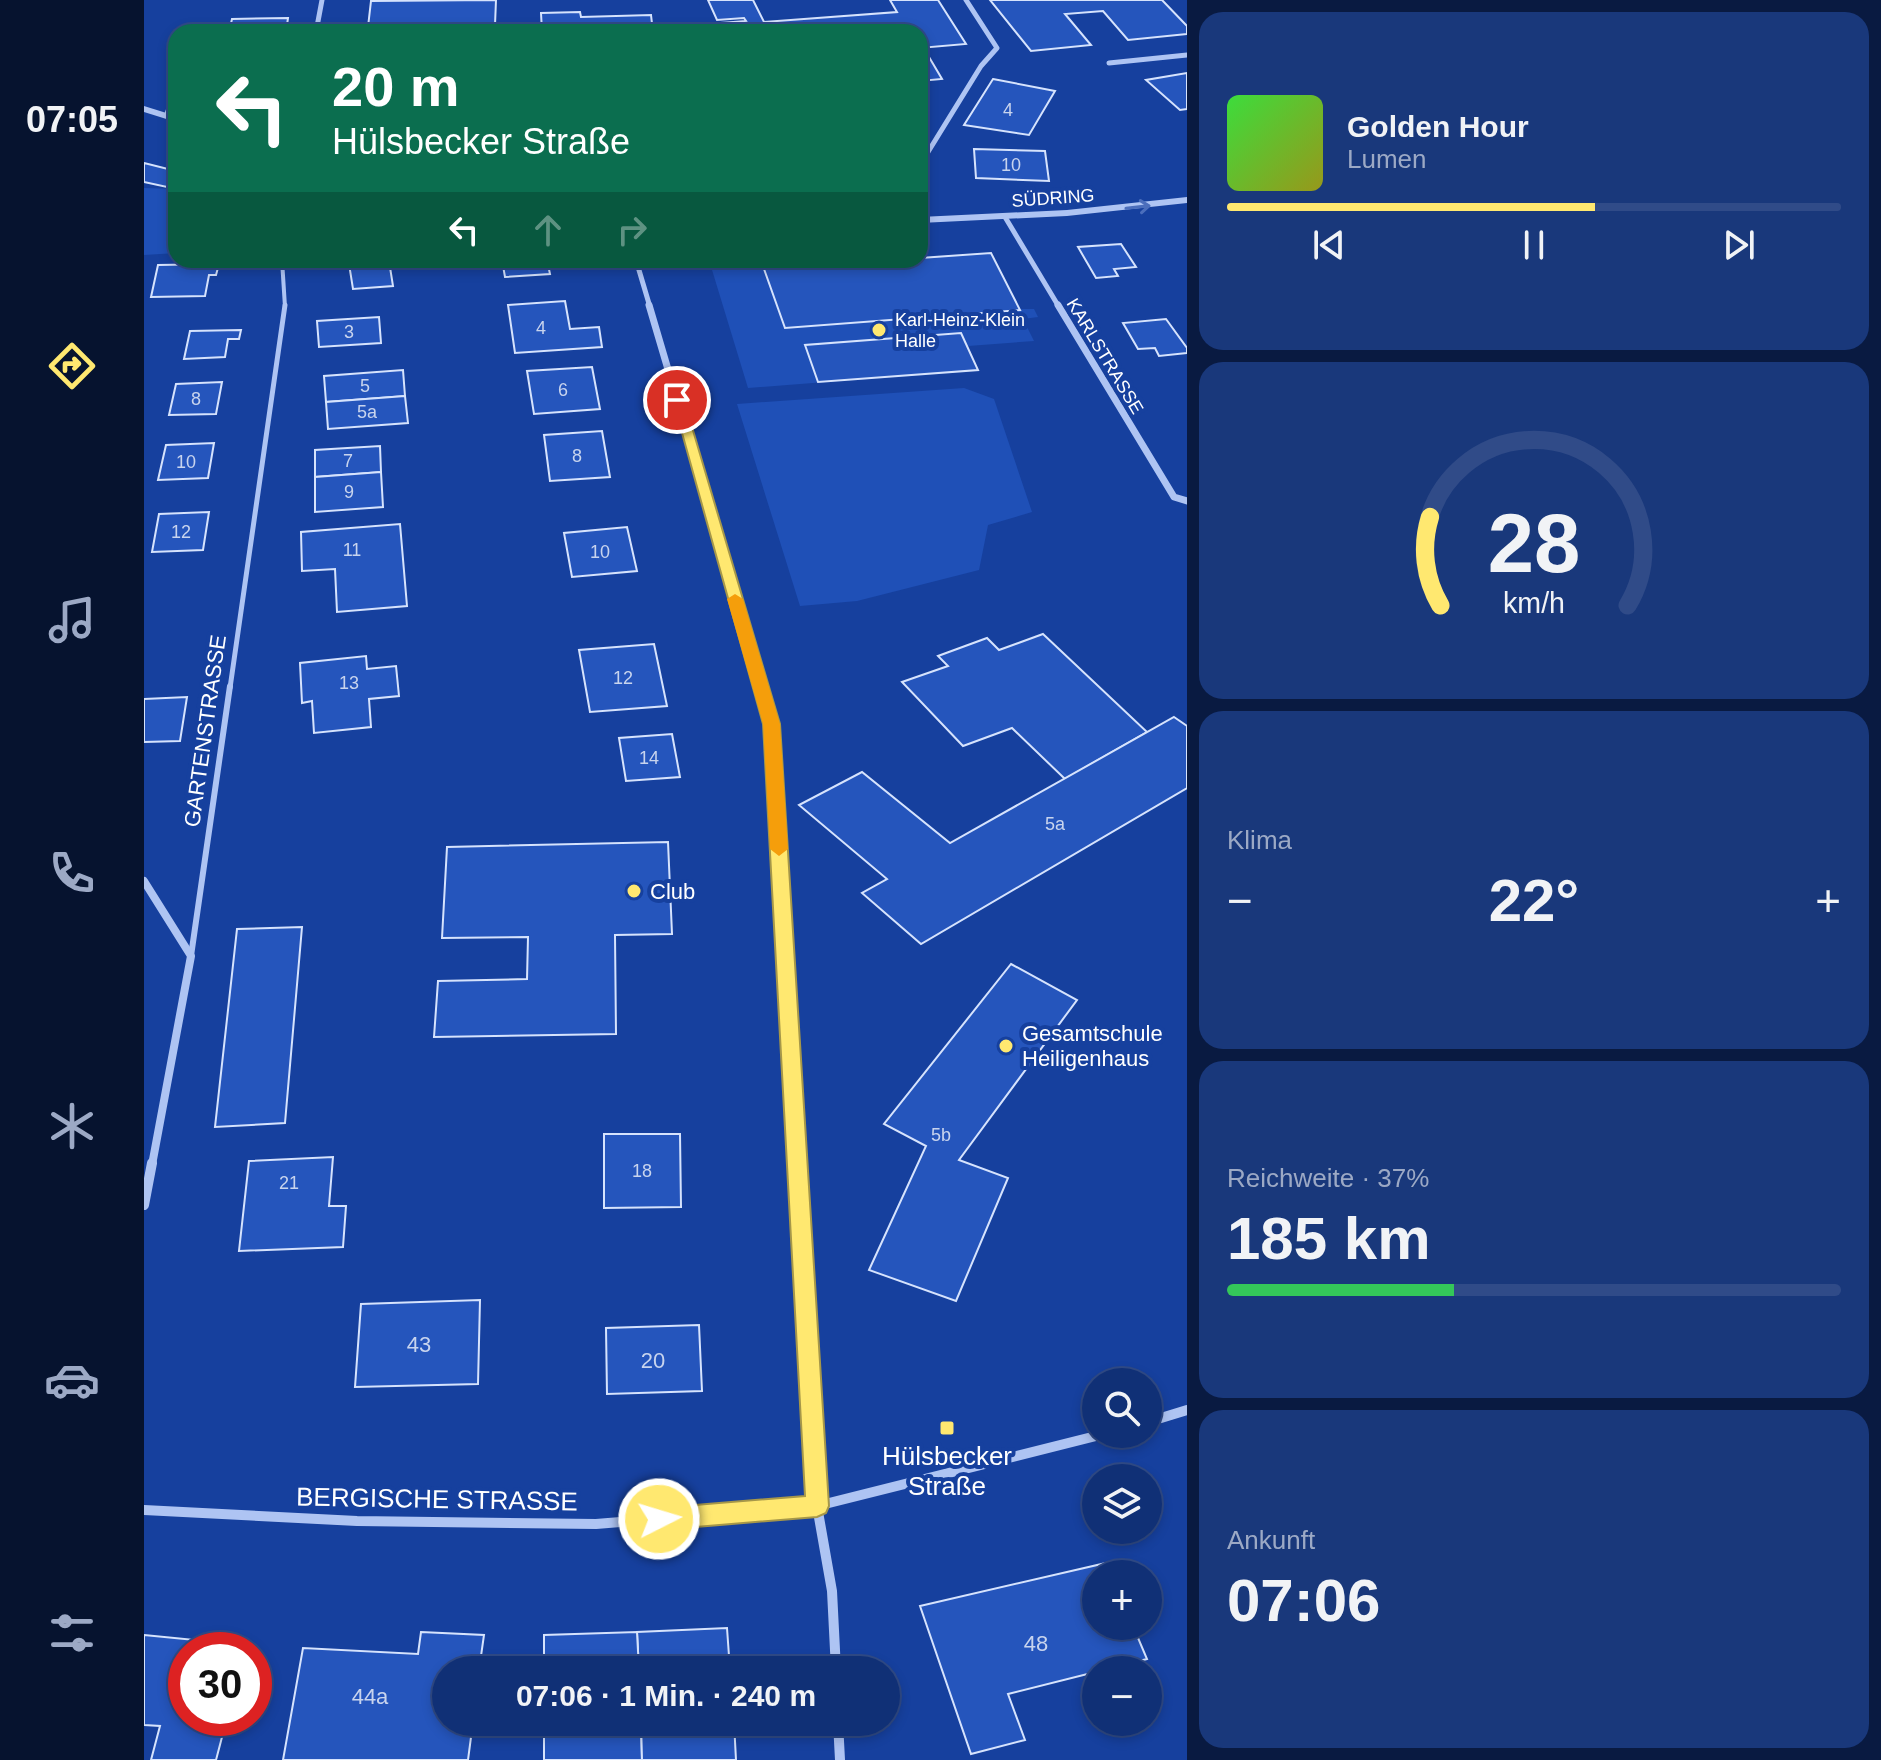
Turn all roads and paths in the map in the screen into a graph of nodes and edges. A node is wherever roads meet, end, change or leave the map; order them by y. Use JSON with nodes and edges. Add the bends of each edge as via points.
{"nodes":[{"id":1,"x":322,"y":0,"type":"edge"},
{"id":2,"x":966,"y":0,"type":"edge"},
{"id":3,"x":318,"y":24,"type":"edge"},
{"id":4,"x":1187,"y":55,"type":"edge"},
{"id":5,"x":1109,"y":63,"type":"dead end"},
{"id":6,"x":144,"y":109,"type":"edge"},
{"id":7,"x":168,"y":116,"type":"edge"},
{"id":8,"x":928,"y":152,"type":"edge"},
{"id":9,"x":1187,"y":200,"type":"edge"},
{"id":10,"x":1005,"y":217,"type":"junction"},
{"id":11,"x":928,"y":220,"type":"edge"},
{"id":12,"x":283,"y":268,"type":"edge"},
{"id":13,"x":638,"y":268,"type":"edge"},
{"id":14,"x":1187,"y":501,"type":"edge"},
{"id":15,"x":144,"y":881,"type":"edge"},
{"id":16,"x":191,"y":956,"type":"junction"},
{"id":17,"x":144,"y":1205,"type":"edge"},
{"id":18,"x":1187,"y":1410,"type":"edge"},
{"id":19,"x":1162,"y":1418,"type":"edge"},
{"id":20,"x":1082,"y":1440,"type":"edge"},
{"id":21,"x":817,"y":1506,"type":"junction"},
{"id":22,"x":144,"y":1510,"type":"edge"},
{"id":23,"x":835,"y":1656,"type":"edge"},
{"id":24,"x":839,"y":1736,"type":"edge"},
{"id":25,"x":840,"y":1760,"type":"edge"}],
"edges":[{"from":1,"to":3,"type":"street"},
{"from":2,"to":8,"type":"street","via":[[997,48]]},
{"from":4,"to":5,"type":"street"},
{"from":6,"to":7,"type":"street"},
{"from":10,"to":9,"type":"street","name":"SÜDRING","one_way":true},
{"from":10,"to":11,"type":"street","name":"SÜDRING"},
{"from":10,"to":14,"type":"street","name":"KARLSTRASSE","via":[[1174,497]]},
{"from":12,"to":16,"type":"lane","name":"GARTENSTRASSE","via":[[286,301]]},
{"from":13,"to":21,"type":"street","via":[[772,724]]},
{"from":15,"to":16,"type":"street"},
{"from":16,"to":17,"type":"street","name":"GARTENSTRASSE"},
{"from":18,"to":19,"type":"street"},
{"from":20,"to":21,"type":"street","name":"BERGISCHE STRASSE"},
{"from":21,"to":22,"type":"street","name":"BERGISCHE STRASSE","via":[[596,1524],[357,1521]]},
{"from":21,"to":23,"type":"street","via":[[832,1591]]},
{"from":24,"to":25,"type":"street"}]}
